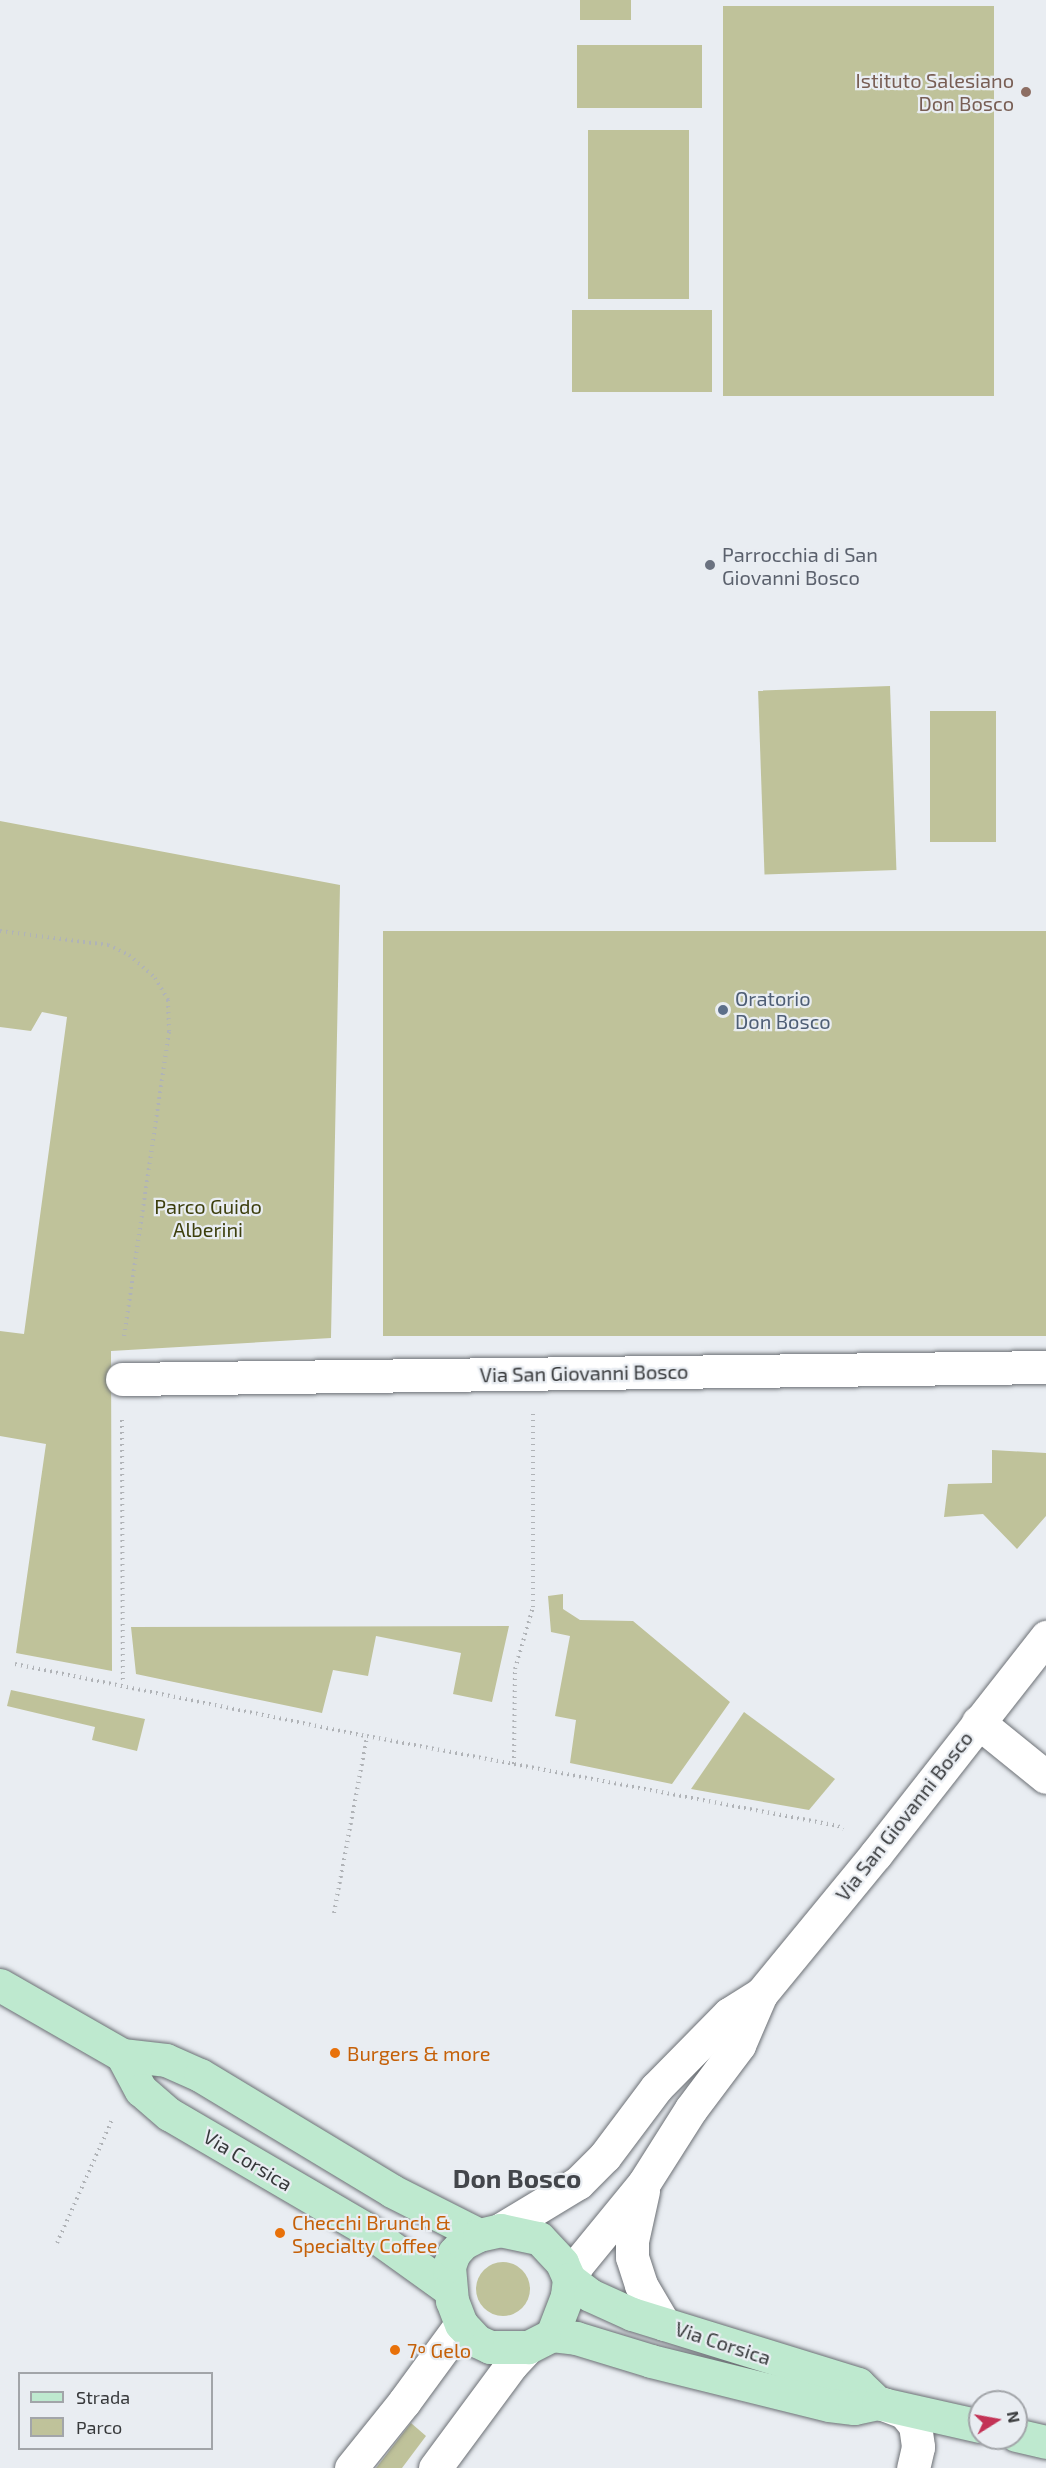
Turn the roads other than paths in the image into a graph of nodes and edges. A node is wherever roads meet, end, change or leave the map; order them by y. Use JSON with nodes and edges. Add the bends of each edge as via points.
{"nodes":[{"id":1,"x":1046,"y":1367,"type":"edge"},
{"id":2,"x":122,"y":1379,"type":"road end"},
{"id":3,"x":1046,"y":1637,"type":"edge"},
{"id":4,"x":978,"y":1722,"type":"junction"},
{"id":5,"x":1046,"y":1777,"type":"edge"},
{"id":6,"x":0,"y":1985,"type":"edge"},
{"id":7,"x":761,"y":1994,"type":"junction"},
{"id":8,"x":122,"y":2055,"type":"junction"},
{"id":9,"x":644,"y":2183,"type":"junction"},
{"id":10,"x":489,"y":2232,"type":"junction"},
{"id":11,"x":569,"y":2279,"type":"junction"},
{"id":12,"x":449,"y":2289,"type":"junction"},
{"id":13,"x":461,"y":2324,"type":"junction"},
{"id":14,"x":664,"y":2324,"type":"junction"},
{"id":15,"x":540,"y":2341,"type":"junction"},
{"id":16,"x":878,"y":2403,"type":"junction"},
{"id":17,"x":968,"y":2424,"type":"edge"},
{"id":18,"x":968,"y":2426,"type":"edge"},
{"id":19,"x":1028,"y":2438,"type":"edge"},
{"id":20,"x":1046,"y":2442,"type":"edge"},
{"id":21,"x":916,"y":2457,"type":"edge"},
{"id":22,"x":351,"y":2468,"type":"edge"},
{"id":23,"x":435,"y":2468,"type":"edge"}],
"edges":[{"from":1,"to":2,"type":"street","name":"Via San Giovanni Bosco"},
{"from":3,"to":4,"type":"street","name":"Via San Giovanni Bosco"},
{"from":4,"to":5,"type":"street"},
{"from":4,"to":7,"type":"street","name":"Via San Giovanni Bosco"},
{"from":6,"to":8,"type":"main road"},
{"from":7,"to":9,"type":"street","name":"Via San Giovanni Bosco","via":[[740,2045],[697,2100]]},
{"from":7,"to":10,"type":"street","name":"Via San Giovanni Bosco","via":[[729,2014],[656,2088],[578,2183]]},
{"from":8,"to":10,"type":"main road","via":[[166,2060],[200,2075],[392,2191]]},
{"from":8,"to":12,"type":"main road","name":"Via Corsica","via":[[141,2090],[169,2114],[364,2228]]},
{"from":9,"to":11,"type":"street","name":"Via San Giovanni Bosco"},
{"from":9,"to":14,"type":"street","via":[[632,2257],[641,2285]]},
{"from":10,"to":11,"type":"main road","via":[[539,2238],[562,2263]]},
{"from":10,"to":12,"type":"main road","via":[[464,2243],[454,2253],[449,2266]]},
{"from":11,"to":14,"type":"main road","name":"Via Corsica","via":[[590,2295]]},
{"from":11,"to":15,"type":"main road","via":[[567,2296]]},
{"from":12,"to":13,"type":"main road"},
{"from":13,"to":15,"type":"main road","via":[[477,2341],[490,2347]]},
{"from":13,"to":22,"type":"street"},
{"from":14,"to":16,"type":"main road","name":"Via Corsica","via":[[858,2384]]},
{"from":15,"to":16,"type":"main road","name":"Via Corsica","via":[[576,2338],[651,2361],[830,2405],[854,2408]]},
{"from":15,"to":23,"type":"street","via":[[512,2364]]},
{"from":16,"to":17,"type":"main road","name":"Via Corsica"},
{"from":16,"to":21,"type":"street","via":[[912,2418]]},
{"from":18,"to":21,"type":"street","via":[[939,2429]]},
{"from":19,"to":20,"type":"main road"}]}
